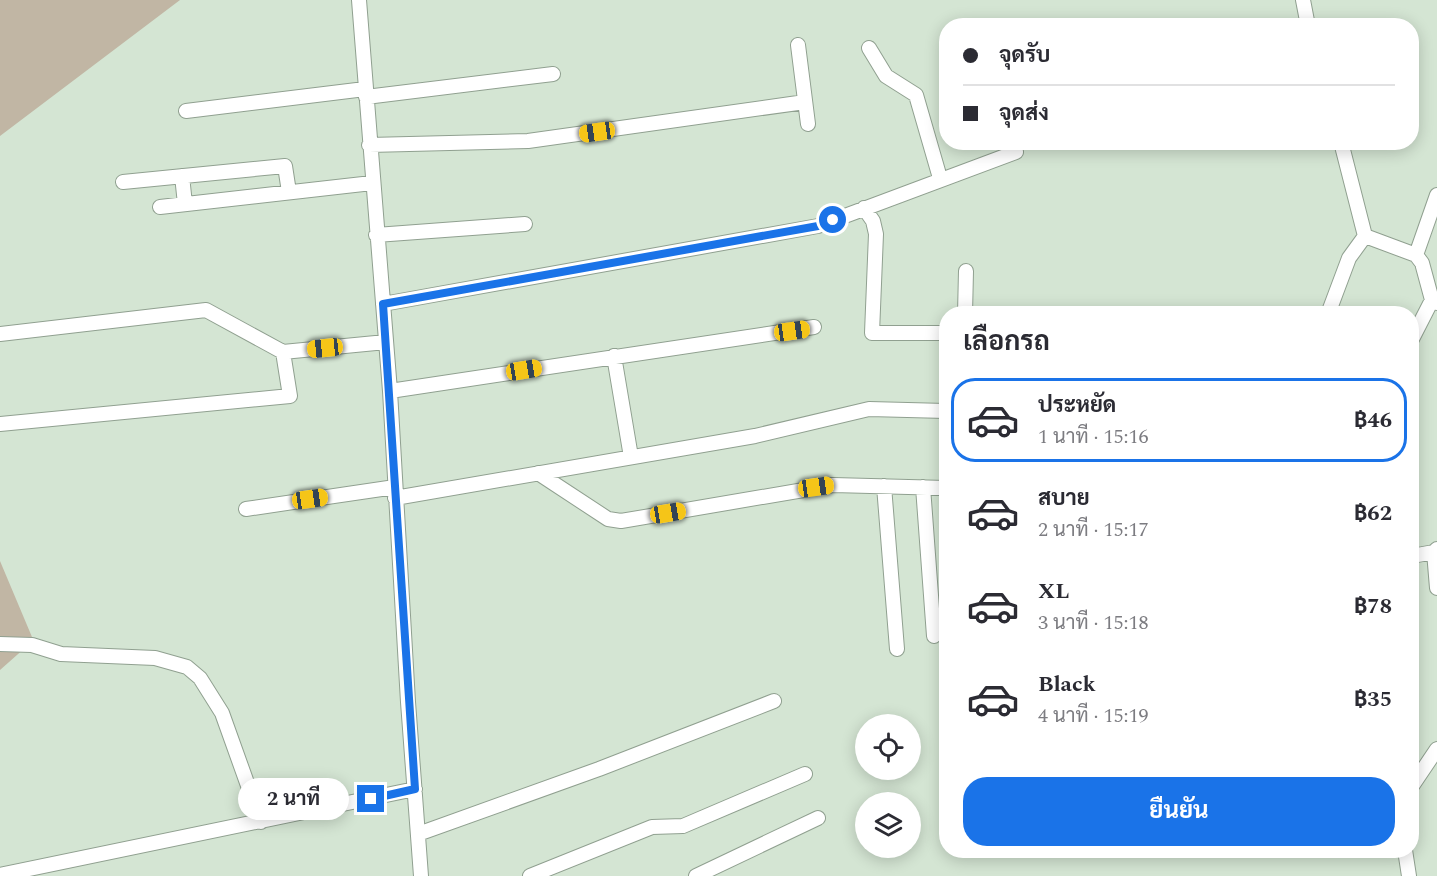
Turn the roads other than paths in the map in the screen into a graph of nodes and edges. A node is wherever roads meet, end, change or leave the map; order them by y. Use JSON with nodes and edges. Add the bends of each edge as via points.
{"nodes":[{"id":1,"x":359,"y":0,"type":"edge"},
{"id":2,"x":1303,"y":0,"type":"edge"},
{"id":3,"x":1306,"y":18,"type":"edge"},
{"id":4,"x":798,"y":45,"type":"dead end"},
{"id":5,"x":869,"y":48,"type":"dead end"},
{"id":6,"x":554,"y":74,"type":"dead end"},
{"id":7,"x":365,"y":93,"type":"junction"},
{"id":8,"x":805,"y":102,"type":"junction"},
{"id":9,"x":186,"y":111,"type":"dead end"},
{"id":10,"x":808,"y":124,"type":"dead end"},
{"id":11,"x":369,"y":145,"type":"junction"},
{"id":12,"x":1343,"y":150,"type":"edge"},
{"id":13,"x":1016,"y":152,"type":"dead end"},
{"id":14,"x":182,"y":176,"type":"junction"},
{"id":15,"x":940,"y":178,"type":"junction"},
{"id":16,"x":123,"y":182,"type":"dead end"},
{"id":17,"x":372,"y":183,"type":"junction"},
{"id":18,"x":289,"y":192,"type":"junction"},
{"id":19,"x":1437,"y":195,"type":"edge"},
{"id":20,"x":184,"y":204,"type":"junction"},
{"id":21,"x":160,"y":207,"type":"dead end"},
{"id":22,"x":864,"y":208,"type":"junction"},
{"id":23,"x":525,"y":224,"type":"dead end"},
{"id":24,"x":376,"y":235,"type":"junction"},
{"id":25,"x":1365,"y":236,"type":"junction"},
{"id":26,"x":1416,"y":255,"type":"junction"},
{"id":27,"x":966,"y":271,"type":"dead end"},
{"id":28,"x":1434,"y":302,"type":"edge"},
{"id":29,"x":383,"y":304,"type":"junction"},
{"id":30,"x":966,"y":306,"type":"edge"},
{"id":31,"x":1331,"y":306,"type":"edge"},
{"id":32,"x":814,"y":327,"type":"dead end"},
{"id":33,"x":1419,"y":327,"type":"edge"},
{"id":34,"x":939,"y":333,"type":"edge"},
{"id":35,"x":0,"y":334,"type":"edge"},
{"id":36,"x":386,"y":342,"type":"junction"},
{"id":37,"x":284,"y":352,"type":"junction"},
{"id":38,"x":614,"y":356,"type":"junction"},
{"id":39,"x":390,"y":392,"type":"junction"},
{"id":40,"x":939,"y":411,"type":"edge"},
{"id":41,"x":0,"y":424,"type":"edge"},
{"id":42,"x":632,"y":457,"type":"junction"},
{"id":43,"x":538,"y":473,"type":"junction"},
{"id":44,"x":884,"y":486,"type":"junction"},
{"id":45,"x":922,"y":487,"type":"junction"},
{"id":46,"x":939,"y":488,"type":"edge"},
{"id":47,"x":395,"y":493,"type":"junction"},
{"id":48,"x":246,"y":509,"type":"dead end"},
{"id":49,"x":1436,"y":550,"type":"edge"},
{"id":50,"x":1419,"y":554,"type":"edge"},
{"id":51,"x":1437,"y":588,"type":"edge"},
{"id":52,"x":934,"y":636,"type":"dead end"},
{"id":53,"x":0,"y":644,"type":"edge"},
{"id":54,"x":897,"y":648,"type":"dead end"},
{"id":55,"x":774,"y":701,"type":"dead end"},
{"id":56,"x":1437,"y":749,"type":"edge"},
{"id":57,"x":805,"y":774,"type":"dead end"},
{"id":58,"x":1419,"y":776,"type":"edge"},
{"id":59,"x":415,"y":789,"type":"junction"},
{"id":60,"x":818,"y":818,"type":"dead end"},
{"id":61,"x":261,"y":822,"type":"junction"},
{"id":62,"x":418,"y":834,"type":"junction"},
{"id":63,"x":1406,"y":858,"type":"edge"},
{"id":64,"x":0,"y":875,"type":"edge"},
{"id":65,"x":421,"y":876,"type":"edge"},
{"id":66,"x":530,"y":876,"type":"edge"},
{"id":67,"x":696,"y":876,"type":"edge"},
{"id":68,"x":1409,"y":876,"type":"edge"}],
"edges":[{"from":1,"to":7,"type":"street"},
{"from":2,"to":3,"type":"street"},
{"from":4,"to":8,"type":"street"},
{"from":5,"to":15,"type":"street","via":[[886,76],[916,95]]},
{"from":6,"to":7,"type":"street"},
{"from":7,"to":9,"type":"street"},
{"from":7,"to":11,"type":"street"},
{"from":8,"to":10,"type":"street"},
{"from":8,"to":11,"type":"street","via":[[528,141]]},
{"from":11,"to":17,"type":"street"},
{"from":12,"to":25,"type":"street"},
{"from":13,"to":15,"type":"street"},
{"from":14,"to":16,"type":"street"},
{"from":14,"to":18,"type":"street","via":[[285,166]]},
{"from":14,"to":20,"type":"street"},
{"from":15,"to":22,"type":"street"},
{"from":17,"to":18,"type":"street"},
{"from":17,"to":24,"type":"street"},
{"from":18,"to":20,"type":"street"},
{"from":19,"to":26,"type":"street"},
{"from":20,"to":21,"type":"street"},
{"from":22,"to":29,"type":"street","via":[[818,226]]},
{"from":22,"to":34,"type":"street","via":[[876,234],[872,333]]},
{"from":23,"to":24,"type":"street"},
{"from":24,"to":29,"type":"street"},
{"from":25,"to":26,"type":"street"},
{"from":25,"to":31,"type":"street","via":[[1349,258]]},
{"from":26,"to":28,"type":"street"},
{"from":27,"to":30,"type":"street"},
{"from":28,"to":33,"type":"street"},
{"from":29,"to":36,"type":"street"},
{"from":32,"to":38,"type":"street"},
{"from":35,"to":37,"type":"street","via":[[206,310]]},
{"from":36,"to":37,"type":"street"},
{"from":36,"to":39,"type":"street"},
{"from":37,"to":41,"type":"street","via":[[290,396]]},
{"from":38,"to":39,"type":"street"},
{"from":38,"to":42,"type":"street"},
{"from":39,"to":47,"type":"street"},
{"from":40,"to":42,"type":"street","via":[[869,409],[755,436]]},
{"from":42,"to":43,"type":"street"},
{"from":43,"to":44,"type":"street","via":[[608,519],[621,520],[833,485]]},
{"from":43,"to":47,"type":"street"},
{"from":44,"to":45,"type":"street"},
{"from":44,"to":54,"type":"street"},
{"from":45,"to":46,"type":"street"},
{"from":45,"to":52,"type":"street"},
{"from":47,"to":48,"type":"street"},
{"from":47,"to":59,"type":"street"},
{"from":49,"to":50,"type":"street"},
{"from":49,"to":51,"type":"street"},
{"from":53,"to":61,"type":"street","via":[[32,645],[61,654],[155,658],[187,667],[200,678],[222,713]]},
{"from":55,"to":62,"type":"street"},
{"from":56,"to":58,"type":"street"},
{"from":57,"to":66,"type":"street","via":[[683,825],[652,827]]},
{"from":59,"to":61,"type":"street"},
{"from":59,"to":62,"type":"street"},
{"from":60,"to":67,"type":"street"},
{"from":61,"to":64,"type":"street"},
{"from":62,"to":65,"type":"street"},
{"from":63,"to":68,"type":"street"}]}
